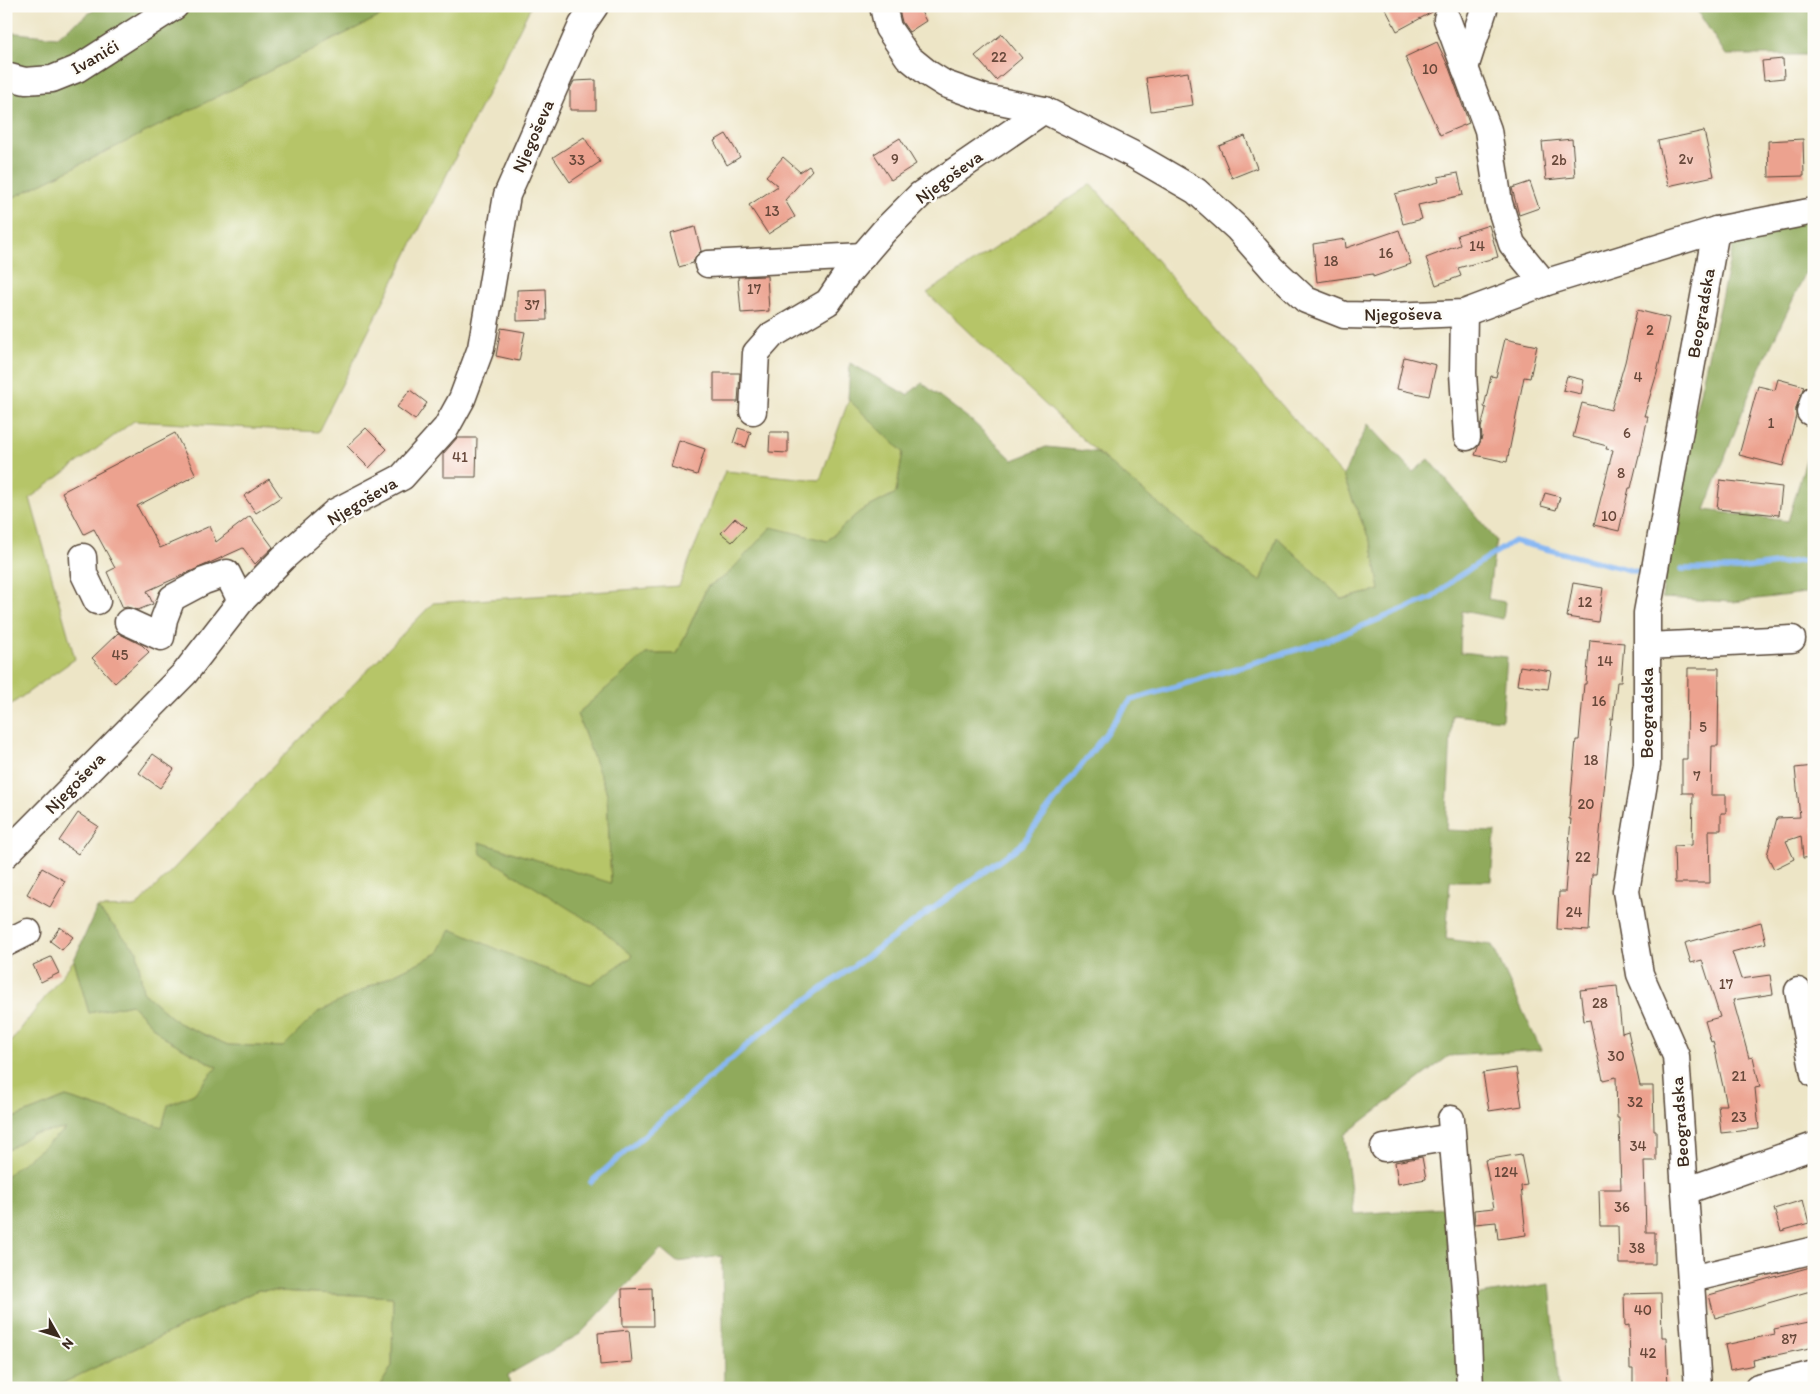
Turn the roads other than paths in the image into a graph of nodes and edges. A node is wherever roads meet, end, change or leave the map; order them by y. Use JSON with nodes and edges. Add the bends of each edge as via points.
{"nodes":[{"id":1,"x":175,"y":6,"type":"edge"},
{"id":2,"x":595,"y":6,"type":"edge"},
{"id":3,"x":883,"y":6,"type":"edge"},
{"id":4,"x":1485,"y":6,"type":"edge"},
{"id":5,"x":1447,"y":19,"type":"dead end"},
{"id":6,"x":1465,"y":68,"type":"junction"},
{"id":7,"x":6,"y":76,"type":"edge"},
{"id":8,"x":1044,"y":110,"type":"junction"},
{"id":9,"x":1814,"y":211,"type":"edge"},
{"id":10,"x":1716,"y":230,"type":"junction"},
{"id":11,"x":863,"y":256,"type":"junction"},
{"id":12,"x":708,"y":264,"type":"dead end"},
{"id":13,"x":1544,"y":283,"type":"junction"},
{"id":14,"x":1464,"y":313,"type":"junction"},
{"id":15,"x":753,"y":411,"type":"dead end"},
{"id":16,"x":1467,"y":438,"type":"dead end"},
{"id":17,"x":83,"y":557,"type":"dead end"},
{"id":18,"x":97,"y":601,"type":"dead end"},
{"id":19,"x":241,"y":601,"type":"junction"},
{"id":20,"x":128,"y":622,"type":"dead end"},
{"id":21,"x":1792,"y":639,"type":"dead end"},
{"id":22,"x":1647,"y":646,"type":"junction"},
{"id":23,"x":6,"y":854,"type":"edge"},
{"id":24,"x":1798,"y":991,"type":"dead end"},
{"id":25,"x":1814,"y":1074,"type":"edge"},
{"id":26,"x":1814,"y":1146,"type":"edge"},
{"id":27,"x":1384,"y":1148,"type":"dead end"},
{"id":28,"x":1685,"y":1191,"type":"junction"},
{"id":29,"x":1814,"y":1250,"type":"edge"},
{"id":30,"x":1691,"y":1280,"type":"junction"},
{"id":31,"x":1814,"y":1374,"type":"edge"},
{"id":32,"x":1470,"y":1388,"type":"edge"},
{"id":33,"x":1698,"y":1388,"type":"edge"},
{"id":34,"x":1758,"y":1388,"type":"edge"}],
"edges":[{"from":1,"to":7,"type":"street","name":"Ivanići","via":[[77,69],[52,79],[25,81]]},
{"from":2,"to":19,"type":"street","name":"Njegoševa","via":[[582,25],[507,196],[481,348],[462,399],[446,428],[402,477],[335,512]]},
{"from":3,"to":8,"type":"street","name":"Njegoševa","via":[[888,28],[908,56],[937,79],[985,98]]},
{"from":4,"to":6,"type":"street"},
{"from":5,"to":6,"type":"street"},
{"from":6,"to":13,"type":"street","via":[[1488,130],[1499,203],[1512,244]]},
{"from":8,"to":11,"type":"street","name":"Njegoševa","via":[[920,195]]},
{"from":8,"to":14,"type":"street","name":"Njegoševa","via":[[1132,154],[1196,191],[1237,228],[1306,300],[1344,315]]},
{"from":9,"to":10,"type":"street","name":"Njegoševa"},
{"from":10,"to":13,"type":"street","name":"Njegoševa"},
{"from":10,"to":22,"type":"street","name":"Beogradska","via":[[1647,612]]},
{"from":11,"to":12,"type":"street"},
{"from":11,"to":15,"type":"street","name":"Njegoševa","via":[[828,302],[772,335],[756,352]]},
{"from":13,"to":14,"type":"street","name":"Njegoševa"},
{"from":14,"to":16,"type":"street"},
{"from":17,"to":18,"type":"street","via":[[84,574]]},
{"from":19,"to":20,"type":"street","via":[[228,574],[204,581],[172,598],[161,637]]},
{"from":19,"to":23,"type":"street","name":"Njegoševa","via":[[184,673]]},
{"from":21,"to":22,"type":"street"},
{"from":22,"to":28,"type":"street","name":"Beogradska","via":[[1647,765],[1626,891],[1640,974],[1676,1056]]},
{"from":24,"to":25,"type":"street"},
{"from":26,"to":28,"type":"street","name":"Beogradska"},
{"from":27,"to":32,"type":"street","via":[[1451,1128]]},
{"from":28,"to":30,"type":"street","name":"Beogradska"},
{"from":29,"to":30,"type":"street"},
{"from":30,"to":33,"type":"street","name":"Beogradska"},
{"from":31,"to":34,"type":"street"}]}
